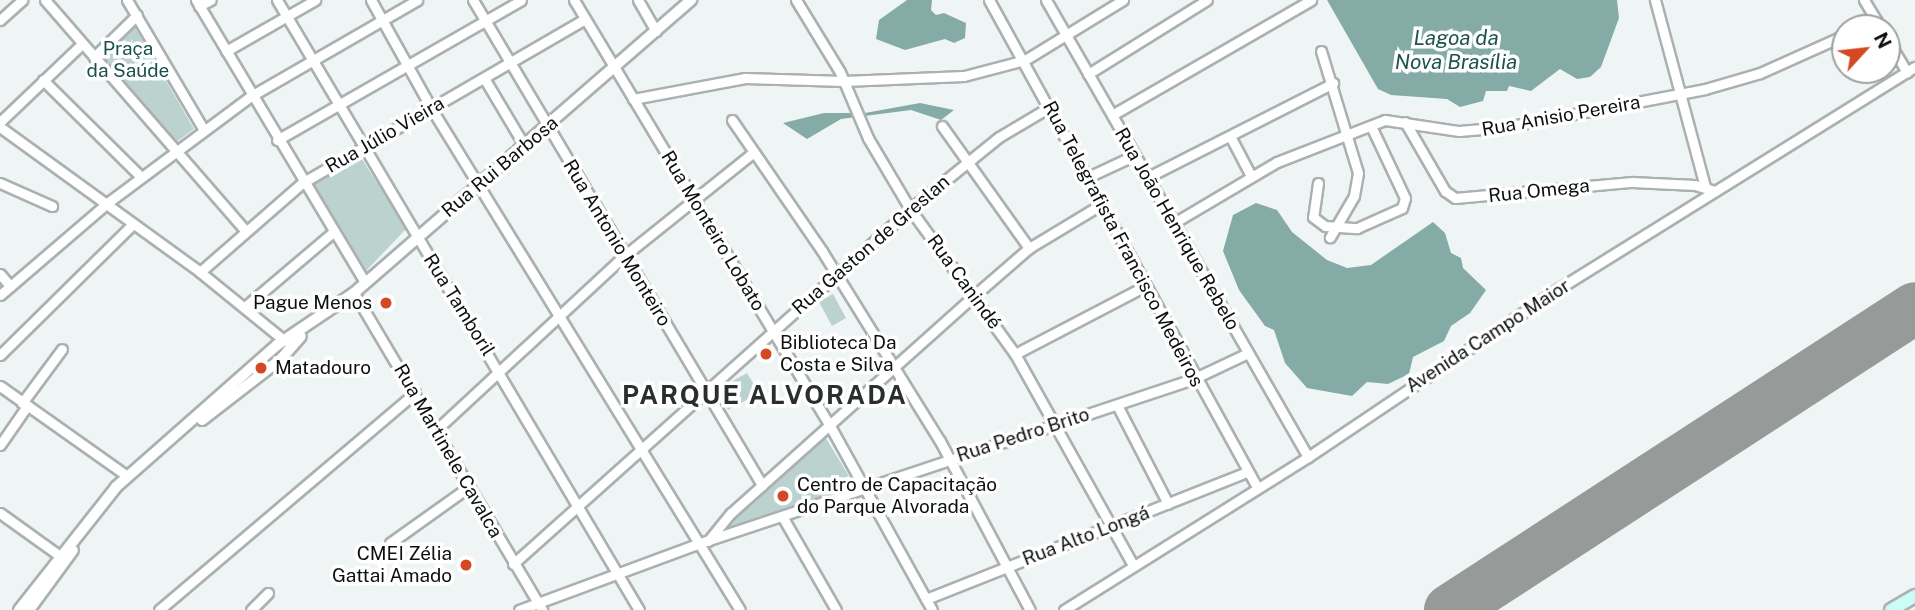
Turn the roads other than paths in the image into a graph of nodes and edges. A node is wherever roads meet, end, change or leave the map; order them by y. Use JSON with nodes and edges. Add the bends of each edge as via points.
{"nodes":[{"id":1,"x":23,"y":0,"type":"edge"},
{"id":2,"x":45,"y":0,"type":"edge"},
{"id":3,"x":127,"y":0,"type":"edge"},
{"id":4,"x":211,"y":0,"type":"edge"},
{"id":5,"x":277,"y":0,"type":"edge"},
{"id":6,"x":315,"y":0,"type":"edge"},
{"id":7,"x":370,"y":0,"type":"edge"},
{"id":8,"x":417,"y":0,"type":"edge"},
{"id":9,"x":473,"y":0,"type":"edge"},
{"id":10,"x":521,"y":0,"type":"edge"},
{"id":11,"x":574,"y":0,"type":"edge"},
{"id":12,"x":638,"y":0,"type":"edge"},
{"id":13,"x":691,"y":0,"type":"edge"},
{"id":14,"x":989,"y":0,"type":"edge"},
{"id":15,"x":1046,"y":0,"type":"edge"},
{"id":16,"x":1123,"y":0,"type":"edge"},
{"id":17,"x":1208,"y":0,"type":"edge"},
{"id":18,"x":1311,"y":0,"type":"edge"},
{"id":19,"x":1655,"y":0,"type":"edge"},
{"id":20,"x":799,"y":1,"type":"edge"},
{"id":21,"x":197,"y":3,"type":"edge"},
{"id":22,"x":137,"y":15,"type":"junction"},
{"id":23,"x":286,"y":16,"type":"junction"},
{"id":24,"x":585,"y":19,"type":"junction"},
{"id":25,"x":0,"y":20,"type":"edge"},
{"id":26,"x":382,"y":20,"type":"junction"},
{"id":27,"x":485,"y":21,"type":"junction"},
{"id":28,"x":656,"y":30,"type":"junction"},
{"id":29,"x":1067,"y":36,"type":"junction"},
{"id":30,"x":1831,"y":41,"type":"edge"},
{"id":31,"x":82,"y":44,"type":"junction"},
{"id":32,"x":226,"y":51,"type":"junction"},
{"id":33,"x":1321,"y":51,"type":"dead end"},
{"id":34,"x":94,"y":58,"type":"junction"},
{"id":35,"x":1025,"y":60,"type":"junction"},
{"id":36,"x":313,"y":61,"type":"junction"},
{"id":37,"x":511,"y":64,"type":"junction"},
{"id":38,"x":408,"y":65,"type":"junction"},
{"id":39,"x":615,"y":69,"type":"junction"},
{"id":40,"x":1911,"y":69,"type":"edge"},
{"id":41,"x":1088,"y":74,"type":"junction"},
{"id":42,"x":484,"y":78,"type":"junction"},
{"id":43,"x":43,"y":80,"type":"junction"},
{"id":44,"x":844,"y":82,"type":"junction"},
{"id":45,"x":1333,"y":83,"type":"junction"},
{"id":46,"x":1681,"y":94,"type":"junction"},
{"id":47,"x":251,"y":96,"type":"junction"},
{"id":48,"x":633,"y":99,"type":"junction"},
{"id":49,"x":338,"y":104,"type":"junction"},
{"id":50,"x":1051,"y":106,"type":"junction"},
{"id":51,"x":431,"y":108,"type":"junction"},
{"id":52,"x":1112,"y":115,"type":"junction"},
{"id":53,"x":732,"y":120,"type":"dead end"},
{"id":54,"x":0,"y":122,"type":"edge"},
{"id":55,"x":1405,"y":122,"type":"junction"},
{"id":56,"x":942,"y":126,"type":"dead end"},
{"id":57,"x":1371,"y":126,"type":"junction"},
{"id":58,"x":0,"y":127,"type":"edge"},
{"id":59,"x":547,"y":127,"type":"junction"},
{"id":60,"x":204,"y":130,"type":"junction"},
{"id":61,"x":1348,"y":136,"type":"junction"},
{"id":62,"x":1231,"y":138,"type":"junction"},
{"id":63,"x":277,"y":140,"type":"junction"},
{"id":64,"x":524,"y":145,"type":"junction"},
{"id":65,"x":364,"y":148,"type":"junction"},
{"id":66,"x":173,"y":152,"type":"junction"},
{"id":67,"x":754,"y":152,"type":"junction"},
{"id":68,"x":1133,"y":156,"type":"junction"},
{"id":69,"x":968,"y":162,"type":"junction"},
{"id":70,"x":1251,"y":176,"type":"junction"},
{"id":71,"x":141,"y":177,"type":"junction"},
{"id":72,"x":1088,"y":177,"type":"junction"},
{"id":73,"x":1146,"y":178,"type":"junction"},
{"id":74,"x":0,"y":183,"type":"edge"},
{"id":75,"x":302,"y":183,"type":"junction"},
{"id":76,"x":1318,"y":183,"type":"dead end"},
{"id":77,"x":478,"y":184,"type":"junction"},
{"id":78,"x":1704,"y":186,"type":"junction"},
{"id":79,"x":1715,"y":191,"type":"junction"},
{"id":80,"x":693,"y":197,"type":"junction"},
{"id":81,"x":106,"y":204,"type":"junction"},
{"id":82,"x":1102,"y":204,"type":"junction"},
{"id":83,"x":52,"y":206,"type":"dead end"},
{"id":84,"x":910,"y":209,"type":"junction"},
{"id":85,"x":133,"y":224,"type":"junction"},
{"id":86,"x":1172,"y":224,"type":"junction"},
{"id":87,"x":246,"y":231,"type":"junction"},
{"id":88,"x":332,"y":233,"type":"junction"},
{"id":89,"x":1333,"y":233,"type":"junction"},
{"id":90,"x":417,"y":238,"type":"junction"},
{"id":91,"x":1029,"y":248,"type":"junction"},
{"id":92,"x":624,"y":256,"type":"junction"},
{"id":93,"x":200,"y":272,"type":"junction"},
{"id":94,"x":0,"y":274,"type":"edge"},
{"id":95,"x":836,"y":274,"type":"junction"},
{"id":96,"x":365,"y":282,"type":"junction"},
{"id":97,"x":10,"y":286,"type":"junction"},
{"id":98,"x":1145,"y":286,"type":"junction"},
{"id":99,"x":354,"y":293,"type":"junction"},
{"id":100,"x":976,"y":294,"type":"junction"},
{"id":101,"x":0,"y":295,"type":"edge"},
{"id":102,"x":246,"y":306,"type":"junction"},
{"id":103,"x":560,"y":314,"type":"junction"},
{"id":104,"x":306,"y":330,"type":"junction"},
{"id":105,"x":773,"y":332,"type":"junction"},
{"id":106,"x":285,"y":341,"type":"junction"},
{"id":107,"x":62,"y":349,"type":"dead end"},
{"id":108,"x":1248,"y":353,"type":"junction"},
{"id":109,"x":1015,"y":354,"type":"junction"},
{"id":110,"x":0,"y":355,"type":"edge"},
{"id":111,"x":895,"y":368,"type":"junction"},
{"id":112,"x":501,"y":372,"type":"junction"},
{"id":113,"x":1193,"y":379,"type":"junction"},
{"id":114,"x":0,"y":386,"type":"edge"},
{"id":115,"x":708,"y":389,"type":"junction"},
{"id":116,"x":415,"y":393,"type":"junction"},
{"id":117,"x":25,"y":404,"type":"junction"},
{"id":118,"x":1117,"y":405,"type":"junction"},
{"id":119,"x":1055,"y":425,"type":"junction"},
{"id":120,"x":830,"y":426,"type":"junction"},
{"id":121,"x":436,"y":430,"type":"junction"},
{"id":122,"x":0,"y":445,"type":"edge"},
{"id":123,"x":642,"y":450,"type":"junction"},
{"id":124,"x":1308,"y":457,"type":"junction"},
{"id":125,"x":951,"y":459,"type":"junction"},
{"id":126,"x":1246,"y":472,"type":"junction"},
{"id":127,"x":127,"y":476,"type":"junction"},
{"id":128,"x":762,"y":485,"type":"junction"},
{"id":129,"x":470,"y":486,"type":"junction"},
{"id":130,"x":1257,"y":487,"type":"junction"},
{"id":131,"x":865,"y":489,"type":"junction"},
{"id":132,"x":1168,"y":504,"type":"junction"},
{"id":133,"x":579,"y":507,"type":"junction"},
{"id":134,"x":0,"y":513,"type":"edge"},
{"id":135,"x":782,"y":516,"type":"junction"},
{"id":136,"x":1114,"y":528,"type":"junction"},
{"id":137,"x":704,"y":542,"type":"junction"},
{"id":138,"x":390,"y":543,"type":"dead end"},
{"id":139,"x":60,"y":556,"type":"junction"},
{"id":140,"x":513,"y":564,"type":"junction"},
{"id":141,"x":1133,"y":565,"type":"junction"},
{"id":142,"x":1010,"y":566,"type":"junction"},
{"id":143,"x":620,"y":575,"type":"junction"},
{"id":144,"x":268,"y":593,"type":"dead end"},
{"id":145,"x":1915,"y":596,"type":"edge"},
{"id":146,"x":926,"y":599,"type":"junction"},
{"id":147,"x":1915,"y":605,"type":"edge"},
{"id":148,"x":540,"y":607,"type":"edge"},
{"id":149,"x":19,"y":610,"type":"edge"},
{"id":150,"x":29,"y":610,"type":"edge"},
{"id":151,"x":159,"y":610,"type":"edge"},
{"id":152,"x":251,"y":610,"type":"edge"},
{"id":153,"x":519,"y":610,"type":"edge"},
{"id":154,"x":639,"y":610,"type":"edge"},
{"id":155,"x":740,"y":610,"type":"edge"},
{"id":156,"x":836,"y":610,"type":"edge"},
{"id":157,"x":932,"y":610,"type":"edge"},
{"id":158,"x":1030,"y":610,"type":"edge"},
{"id":159,"x":1064,"y":610,"type":"edge"},
{"id":160,"x":1891,"y":610,"type":"edge"},
{"id":161,"x":1907,"y":610,"type":"edge"}],
"edges":[{"from":1,"to":25,"type":"street"},
{"from":2,"to":31,"type":"street"},
{"from":3,"to":22,"type":"street"},
{"from":4,"to":21,"type":"street"},
{"from":5,"to":23,"type":"street","name":"Rua Tamboril"},
{"from":6,"to":23,"type":"street"},
{"from":7,"to":26,"type":"street"},
{"from":8,"to":26,"type":"street"},
{"from":9,"to":27,"type":"street","name":"Rua Antonio Monteiro"},
{"from":10,"to":27,"type":"street"},
{"from":11,"to":24,"type":"street","name":"Rua Monteiro Lobato"},
{"from":12,"to":28,"type":"street"},
{"from":13,"to":28,"type":"street","name":"Rua Rui Barbosa"},
{"from":14,"to":35,"type":"street","name":"Rua Telegrafista Francisco Medeiros"},
{"from":15,"to":29,"type":"street","name":"Rua João Henrique Rebelo"},
{"from":16,"to":29,"type":"street"},
{"from":17,"to":41,"type":"street"},
{"from":18,"to":52,"type":"street"},
{"from":19,"to":46,"type":"street"},
{"from":20,"to":44,"type":"street","name":"Rua Canindé"},
{"from":21,"to":32,"type":"street"},
{"from":22,"to":34,"type":"street"},
{"from":22,"to":60,"type":"street"},
{"from":23,"to":32,"type":"street"},
{"from":23,"to":36,"type":"street","name":"Rua Tamboril"},
{"from":24,"to":37,"type":"street","name":"Rua Júlio Vieira"},
{"from":24,"to":39,"type":"street","name":"Rua Monteiro Lobato"},
{"from":26,"to":36,"type":"street"},
{"from":26,"to":38,"type":"street"},
{"from":27,"to":37,"type":"street","name":"Rua Antonio Monteiro"},
{"from":27,"to":38,"type":"street"},
{"from":28,"to":39,"type":"street","name":"Rua Rui Barbosa"},
{"from":29,"to":35,"type":"street"},
{"from":29,"to":41,"type":"street","name":"Rua João Henrique Rebelo"},
{"from":30,"to":46,"type":"street","name":"Rua Anisio Pereira","via":[[1760,73]]},
{"from":31,"to":34,"type":"street"},
{"from":31,"to":43,"type":"street"},
{"from":32,"to":47,"type":"street"},
{"from":33,"to":45,"type":"street"},
{"from":34,"to":66,"type":"street"},
{"from":35,"to":44,"type":"street","via":[[940,79]]},
{"from":35,"to":50,"type":"street","name":"Rua Telegrafista Francisco Medeiros"},
{"from":36,"to":47,"type":"street"},
{"from":36,"to":49,"type":"street","name":"Rua Tamboril"},
{"from":37,"to":42,"type":"street","name":"Rua Júlio Vieira"},
{"from":37,"to":59,"type":"street","name":"Rua Antonio Monteiro"},
{"from":38,"to":49,"type":"street"},
{"from":38,"to":51,"type":"street"},
{"from":39,"to":48,"type":"street","name":"Rua Monteiro Lobato"},
{"from":39,"to":59,"type":"street","name":"Rua Rui Barbosa"},
{"from":40,"to":79,"type":"street","name":"Avenida Campo Maior"},
{"from":41,"to":52,"type":"street","name":"Rua João Henrique Rebelo"},
{"from":42,"to":51,"type":"street","name":"Rua Júlio Vieira"},
{"from":42,"to":64,"type":"street"},
{"from":43,"to":54,"type":"street"},
{"from":43,"to":71,"type":"street"},
{"from":44,"to":48,"type":"street","via":[[723,80]]},
{"from":44,"to":84,"type":"street","name":"Rua Canindé","via":[[861,124]]},
{"from":45,"to":61,"type":"street"},
{"from":45,"to":62,"type":"street"},
{"from":46,"to":55,"type":"street","name":"Rua Anisio Pereira","via":[[1490,130],[1459,131]]},
{"from":46,"to":78,"type":"street"},
{"from":47,"to":60,"type":"street"},
{"from":47,"to":63,"type":"street"},
{"from":48,"to":80,"type":"street","name":"Rua Monteiro Lobato"},
{"from":49,"to":63,"type":"street"},
{"from":49,"to":65,"type":"street","name":"Rua Tamboril"},
{"from":50,"to":69,"type":"street","name":"Rua Gaston de Greslan"},
{"from":50,"to":72,"type":"street","name":"Rua Telegrafista Francisco Medeiros"},
{"from":51,"to":65,"type":"street","name":"Rua Júlio Vieira"},
{"from":51,"to":77,"type":"street"},
{"from":52,"to":68,"type":"street","name":"Rua João Henrique Rebelo"},
{"from":53,"to":67,"type":"street"},
{"from":55,"to":57,"type":"street","name":"Rua Anisio Pereira","via":[[1385,120]]},
{"from":55,"to":78,"type":"street","name":"Rua Omega","via":[[1445,191],[1455,198],[1632,182]]},
{"from":56,"to":69,"type":"street"},
{"from":57,"to":61,"type":"street","name":"Rua Anisio Pereira"},
{"from":57,"to":89,"type":"street","via":[[1405,201],[1399,211],[1370,224]]},
{"from":58,"to":81,"type":"street"},
{"from":59,"to":64,"type":"street","name":"Rua Rui Barbosa"},
{"from":59,"to":92,"type":"street","name":"Rua Antonio Monteiro"},
{"from":60,"to":66,"type":"street"},
{"from":61,"to":70,"type":"street","name":"Rua Anisio Pereira","via":[[1294,154]]},
{"from":61,"to":89,"type":"street","via":[[1358,183]]},
{"from":62,"to":70,"type":"street"},
{"from":62,"to":73,"type":"street"},
{"from":63,"to":75,"type":"street"},
{"from":64,"to":77,"type":"street","name":"Rua Rui Barbosa"},
{"from":65,"to":75,"type":"street","name":"Rua Júlio Vieira"},
{"from":65,"to":90,"type":"street","name":"Rua Tamboril"},
{"from":66,"to":71,"type":"street"},
{"from":66,"to":87,"type":"street"},
{"from":67,"to":80,"type":"street"},
{"from":67,"to":95,"type":"street"},
{"from":68,"to":72,"type":"street"},
{"from":68,"to":73,"type":"street","name":"Rua João Henrique Rebelo"},
{"from":69,"to":84,"type":"street","name":"Rua Gaston de Greslan"},
{"from":69,"to":91,"type":"street"},
{"from":70,"to":86,"type":"street","name":"Rua Anisio Pereira"},
{"from":71,"to":81,"type":"street"},
{"from":72,"to":82,"type":"street","name":"Rua Telegrafista Francisco Medeiros"},
{"from":73,"to":86,"type":"street","name":"Rua João Henrique Rebelo"},
{"from":74,"to":83,"type":"street"},
{"from":75,"to":87,"type":"street","name":"Rua Júlio Vieira"},
{"from":75,"to":88,"type":"street"},
{"from":76,"to":89,"type":"street","via":[[1314,219]]},
{"from":77,"to":90,"type":"street","name":"Rua Rui Barbosa"},
{"from":77,"to":103,"type":"street"},
{"from":78,"to":79,"type":"street","name":"Rua Omega"},
{"from":79,"to":124,"type":"street","name":"Avenida Campo Maior"},
{"from":80,"to":92,"type":"street"},
{"from":80,"to":105,"type":"street","name":"Rua Monteiro Lobato"},
{"from":81,"to":85,"type":"street"},
{"from":81,"to":97,"type":"street"},
{"from":82,"to":91,"type":"street"},
{"from":82,"to":98,"type":"street","name":"Rua Telegrafista Francisco Medeiros"},
{"from":84,"to":95,"type":"street","name":"Rua Gaston de Greslan"},
{"from":84,"to":100,"type":"street","name":"Rua Canindé"},
{"from":85,"to":93,"type":"street"},
{"from":85,"to":110,"type":"street"},
{"from":86,"to":108,"type":"street","name":"Rua João Henrique Rebelo"},
{"from":87,"to":93,"type":"street","name":"Rua Júlio Vieira"},
{"from":88,"to":96,"type":"street"},
{"from":88,"to":102,"type":"street"},
{"from":90,"to":96,"type":"street","name":"Rua Rui Barbosa"},
{"from":90,"to":112,"type":"street","name":"Rua Tamboril"},
{"from":91,"to":100,"type":"street"},
{"from":92,"to":103,"type":"street"},
{"from":92,"to":115,"type":"street","name":"Rua Antonio Monteiro"},
{"from":93,"to":102,"type":"street"},
{"from":94,"to":97,"type":"street"},
{"from":95,"to":105,"type":"street","name":"Rua Gaston de Greslan"},
{"from":95,"to":111,"type":"street"},
{"from":96,"to":99,"type":"street","name":"Rua Rui Barbosa"},
{"from":97,"to":101,"type":"street"},
{"from":98,"to":109,"type":"street"},
{"from":98,"to":113,"type":"street","name":"Rua Telegrafista Francisco Medeiros"},
{"from":99,"to":104,"type":"street","name":"Rua Rui Barbosa"},
{"from":99,"to":116,"type":"street","name":"Rua Martinele Cavalca"},
{"from":100,"to":109,"type":"street","name":"Rua Canindé"},
{"from":100,"to":111,"type":"street"},
{"from":102,"to":106,"type":"street"},
{"from":103,"to":112,"type":"street"},
{"from":103,"to":123,"type":"street"},
{"from":104,"to":106,"type":"street","name":"Rua Rui Barbosa"},
{"from":104,"to":150,"type":"street","name":"Rua Rui Barbosa","via":[[281,359],[208,414],[105,506]]},
{"from":105,"to":115,"type":"street","name":"Rua Gaston de Greslan"},
{"from":105,"to":120,"type":"street","name":"Rua Monteiro Lobato"},
{"from":106,"to":127,"type":"street","name":"Rua Rui Barbosa"},
{"from":107,"to":117,"type":"street"},
{"from":108,"to":113,"type":"street","name":"Rua Pedro Brito"},
{"from":108,"to":124,"type":"street","name":"Rua João Henrique Rebelo"},
{"from":109,"to":119,"type":"street","name":"Rua Canindé"},
{"from":111,"to":120,"type":"street"},
{"from":111,"to":125,"type":"street"},
{"from":112,"to":121,"type":"street"},
{"from":112,"to":133,"type":"street","name":"Rua Tamboril"},
{"from":113,"to":118,"type":"street","name":"Rua Pedro Brito"},
{"from":113,"to":126,"type":"street","name":"Rua Telegrafista Francisco Medeiros"},
{"from":114,"to":117,"type":"street"},
{"from":115,"to":123,"type":"street","name":"Rua Gaston de Greslan"},
{"from":115,"to":128,"type":"street","name":"Rua Antonio Monteiro"},
{"from":116,"to":121,"type":"street","name":"Rua Martinele Cavalca"},
{"from":116,"to":151,"type":"street"},
{"from":117,"to":122,"type":"street"},
{"from":117,"to":127,"type":"street"},
{"from":118,"to":119,"type":"street","name":"Rua Pedro Brito"},
{"from":118,"to":132,"type":"street"},
{"from":119,"to":125,"type":"street","name":"Rua Pedro Brito"},
{"from":119,"to":136,"type":"street","name":"Rua Canindé"},
{"from":120,"to":128,"type":"street"},
{"from":120,"to":131,"type":"street","name":"Rua Monteiro Lobato"},
{"from":121,"to":129,"type":"street","name":"Rua Martinele Cavalca"},
{"from":123,"to":133,"type":"street","name":"Rua Gaston de Greslan"},
{"from":123,"to":137,"type":"street"},
{"from":124,"to":130,"type":"street","name":"Avenida Campo Maior"},
{"from":125,"to":131,"type":"street","name":"Rua Pedro Brito"},
{"from":125,"to":142,"type":"street"},
{"from":126,"to":130,"type":"street","name":"Rua Telegrafista Francisco Medeiros"},
{"from":126,"to":132,"type":"street","name":"Rua Alto Longá"},
{"from":127,"to":139,"type":"street","name":"Rua Rui Barbosa","via":[[102,499]]},
{"from":128,"to":137,"type":"street"},
{"from":129,"to":138,"type":"street"},
{"from":129,"to":140,"type":"street","name":"Rua Martinele Cavalca"},
{"from":130,"to":141,"type":"street","name":"Avenida Campo Maior"},
{"from":131,"to":135,"type":"street","name":"Rua Pedro Brito"},
{"from":131,"to":146,"type":"street","name":"Rua Monteiro Lobato"},
{"from":132,"to":136,"type":"street","name":"Rua Alto Longá"},
{"from":133,"to":140,"type":"street","name":"Rua Gaston de Greslan"},
{"from":133,"to":143,"type":"street","name":"Rua Tamboril"},
{"from":134,"to":139,"type":"street"},
{"from":135,"to":137,"type":"street","name":"Rua Pedro Brito"},
{"from":135,"to":156,"type":"street"},
{"from":136,"to":141,"type":"street","name":"Rua Canindé"},
{"from":136,"to":142,"type":"street","name":"Rua Alto Longá"},
{"from":137,"to":143,"type":"street","name":"Rua Pedro Brito"},
{"from":137,"to":155,"type":"street"},
{"from":139,"to":149,"type":"street","name":"Rua Rui Barbosa"},
{"from":140,"to":148,"type":"street","name":"Rua Martinele Cavalca"},
{"from":141,"to":159,"type":"street","name":"Avenida Campo Maior"},
{"from":142,"to":146,"type":"street","name":"Rua Alto Longá"},
{"from":142,"to":158,"type":"street"},
{"from":143,"to":148,"type":"street","name":"Rua Pedro Brito"},
{"from":143,"to":154,"type":"street","name":"Rua Tamboril"},
{"from":144,"to":152,"type":"street"},
{"from":145,"to":160,"type":"main road"},
{"from":146,"to":157,"type":"street","name":"Rua Monteiro Lobato"},
{"from":147,"to":161,"type":"main road"},
{"from":148,"to":153,"type":"street","name":"Rua Pedro Brito"}]}
